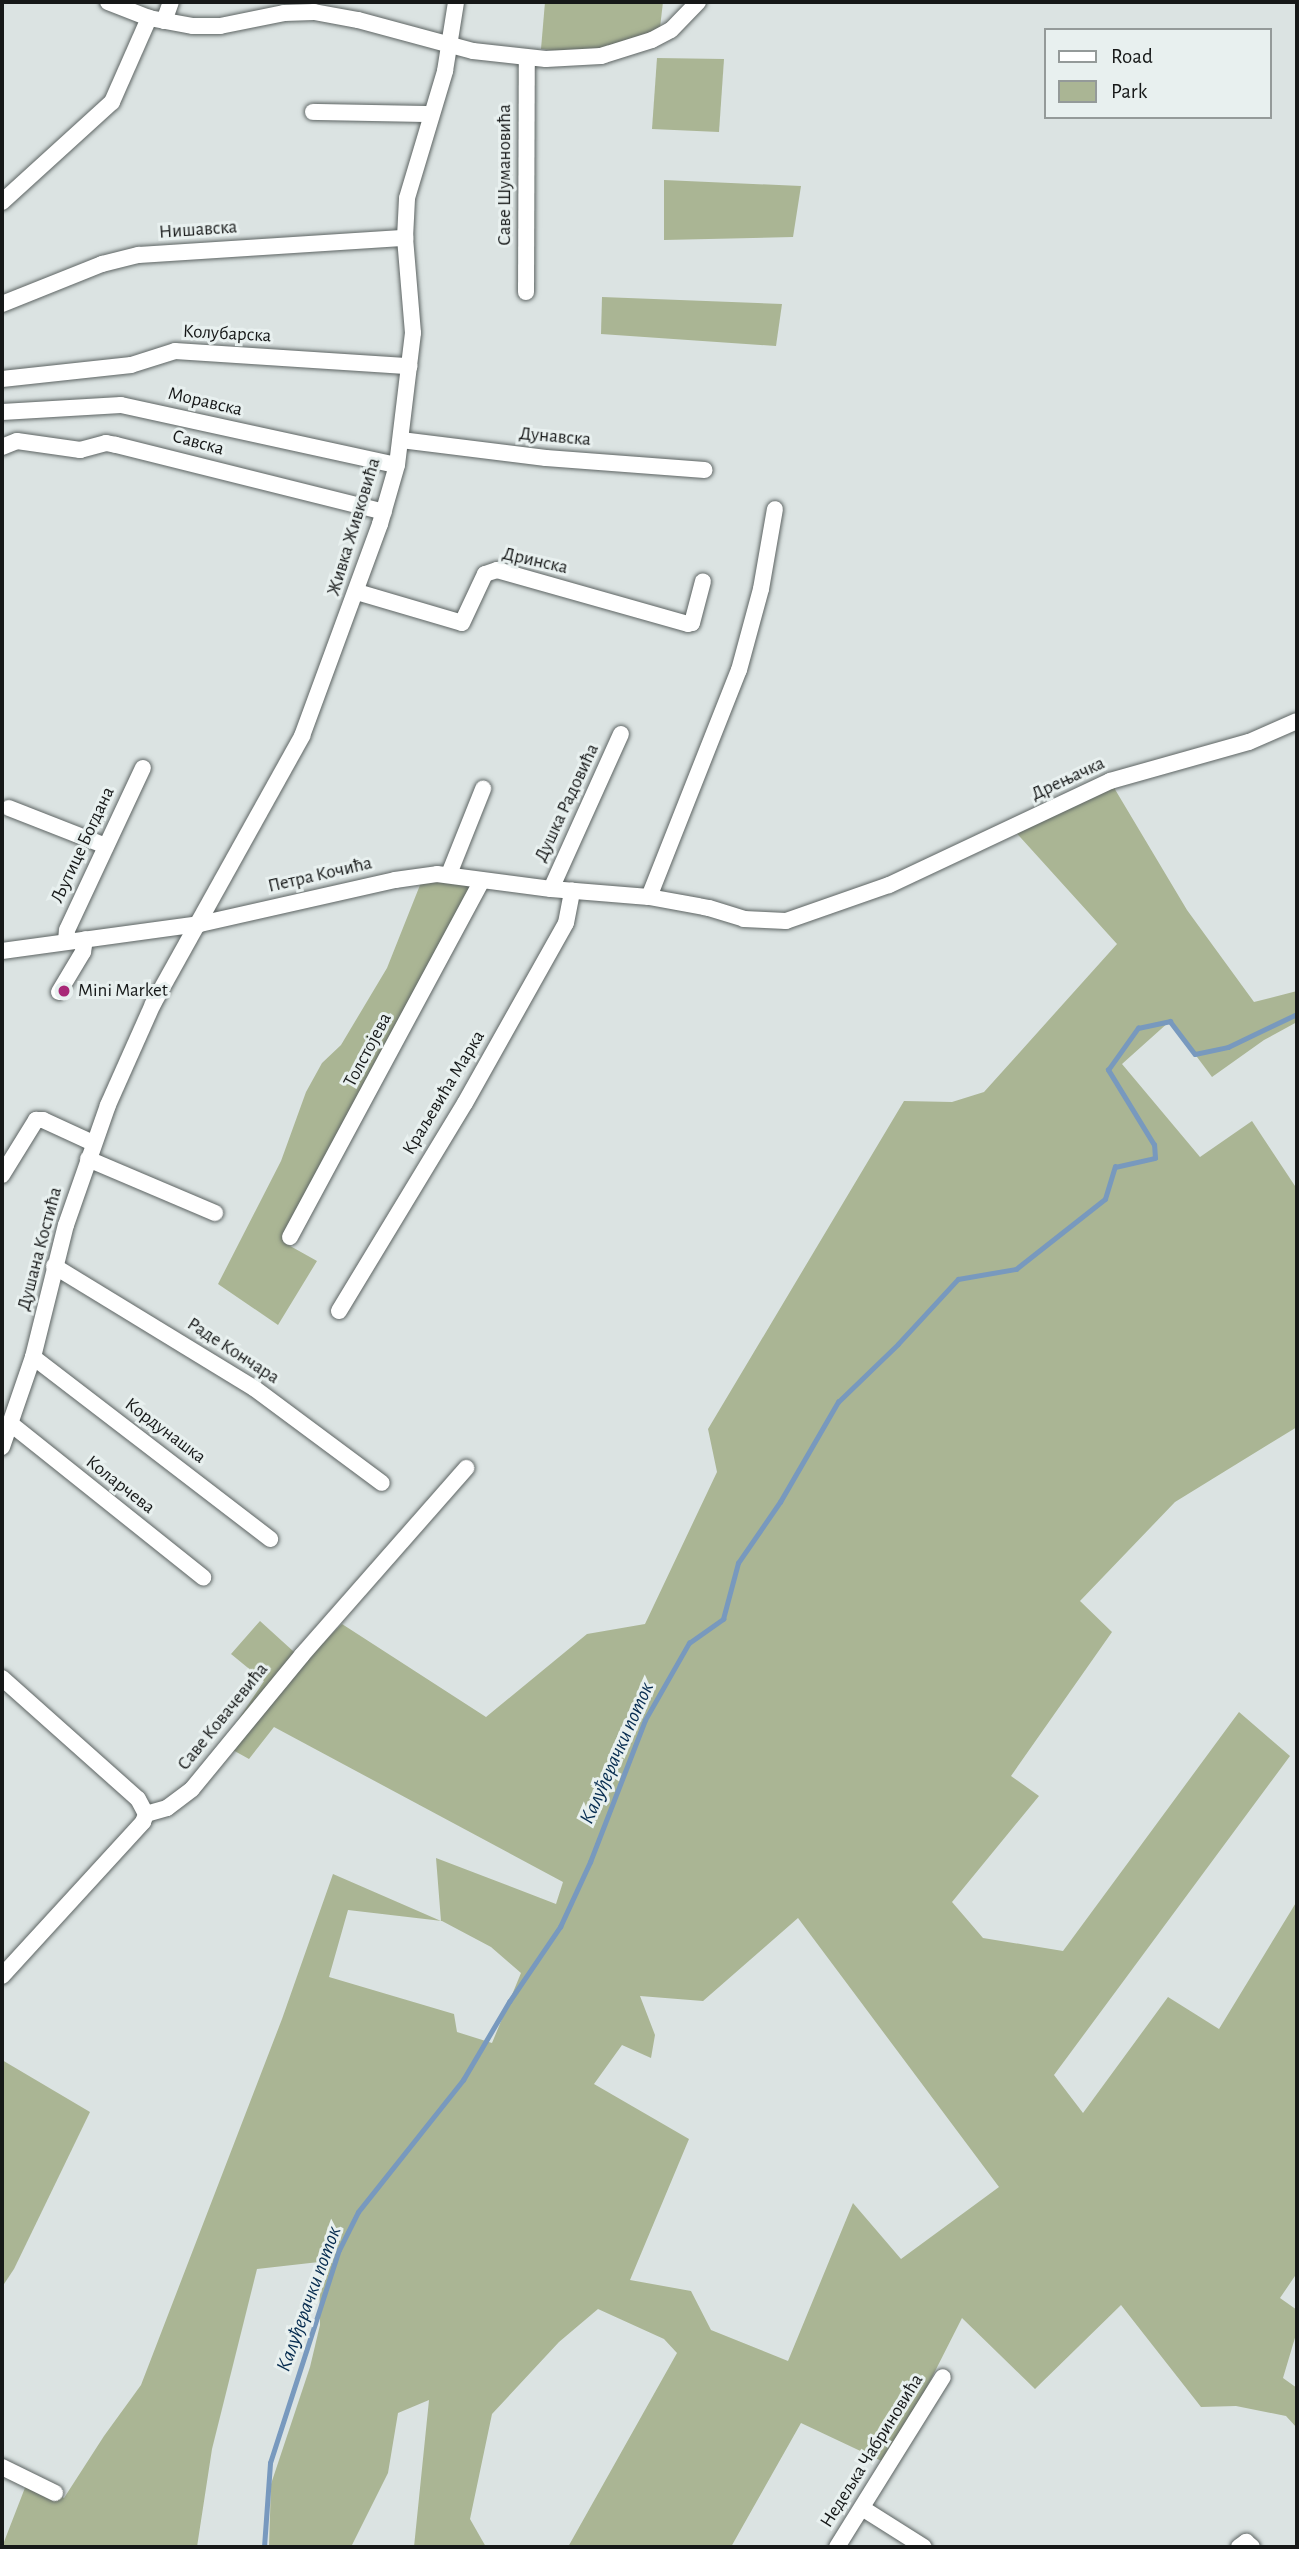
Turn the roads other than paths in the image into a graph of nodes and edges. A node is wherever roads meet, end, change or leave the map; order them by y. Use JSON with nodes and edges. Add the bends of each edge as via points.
{"nodes":[{"id":1,"x":108,"y":2,"type":"edge"},
{"id":2,"x":171,"y":2,"type":"edge"},
{"id":3,"x":456,"y":2,"type":"edge"},
{"id":4,"x":698,"y":2,"type":"edge"},
{"id":5,"x":303,"y":6,"type":"edge"},
{"id":6,"x":156,"y":19,"type":"junction"},
{"id":7,"x":452,"y":43,"type":"junction"},
{"id":8,"x":527,"y":58,"type":"junction"},
{"id":9,"x":313,"y":113,"type":"dead end"},
{"id":10,"x":431,"y":114,"type":"junction"},
{"id":11,"x":2,"y":201,"type":"edge"},
{"id":12,"x":405,"y":238,"type":"junction"},
{"id":13,"x":526,"y":292,"type":"dead end"},
{"id":14,"x":2,"y":304,"type":"edge"},
{"id":15,"x":410,"y":366,"type":"junction"},
{"id":16,"x":2,"y":379,"type":"edge"},
{"id":17,"x":2,"y":412,"type":"edge"},
{"id":18,"x":401,"y":440,"type":"junction"},
{"id":19,"x":2,"y":447,"type":"edge"},
{"id":20,"x":397,"y":465,"type":"junction"},
{"id":21,"x":705,"y":470,"type":"dead end"},
{"id":22,"x":775,"y":509,"type":"dead end"},
{"id":23,"x":384,"y":512,"type":"junction"},
{"id":24,"x":703,"y":581,"type":"dead end"},
{"id":25,"x":357,"y":592,"type":"junction"},
{"id":26,"x":1297,"y":721,"type":"edge"},
{"id":27,"x":621,"y":734,"type":"dead end"},
{"id":28,"x":142,"y":768,"type":"dead end"},
{"id":29,"x":482,"y":789,"type":"dead end"},
{"id":30,"x":9,"y":808,"type":"dead end"},
{"id":31,"x":106,"y":846,"type":"junction"},
{"id":32,"x":449,"y":874,"type":"junction"},
{"id":33,"x":481,"y":882,"type":"junction"},
{"id":34,"x":551,"y":890,"type":"junction"},
{"id":35,"x":572,"y":891,"type":"junction"},
{"id":36,"x":863,"y":896,"type":"joint"},
{"id":37,"x":649,"y":897,"type":"junction"},
{"id":38,"x":200,"y":924,"type":"junction"},
{"id":39,"x":85,"y":939,"type":"junction"},
{"id":40,"x":66,"y":941,"type":"junction"},
{"id":41,"x":2,"y":951,"type":"edge"},
{"id":42,"x":59,"y":992,"type":"dead end"},
{"id":43,"x":93,"y":1143,"type":"junction"},
{"id":44,"x":88,"y":1159,"type":"junction"},
{"id":45,"x":2,"y":1175,"type":"edge"},
{"id":46,"x":215,"y":1213,"type":"dead end"},
{"id":47,"x":290,"y":1237,"type":"dead end"},
{"id":48,"x":54,"y":1266,"type":"junction"},
{"id":49,"x":339,"y":1311,"type":"dead end"},
{"id":50,"x":33,"y":1357,"type":"junction"},
{"id":51,"x":10,"y":1424,"type":"junction"},
{"id":52,"x":2,"y":1447,"type":"edge"},
{"id":53,"x":466,"y":1468,"type":"dead end"},
{"id":54,"x":382,"y":1483,"type":"dead end"},
{"id":55,"x":270,"y":1539,"type":"dead end"},
{"id":56,"x":204,"y":1577,"type":"dead end"},
{"id":57,"x":2,"y":1678,"type":"edge"},
{"id":58,"x":146,"y":1814,"type":"junction"},
{"id":59,"x":2,"y":1976,"type":"edge"},
{"id":60,"x":943,"y":2376,"type":"dead end"},
{"id":61,"x":2,"y":2467,"type":"edge"},
{"id":62,"x":55,"y":2493,"type":"dead end"},
{"id":63,"x":862,"y":2508,"type":"junction"},
{"id":64,"x":837,"y":2547,"type":"edge"},
{"id":65,"x":924,"y":2547,"type":"edge"}],
"edges":[{"from":1,"to":6,"type":"street"},
{"from":2,"to":6,"type":"street"},
{"from":3,"to":7,"type":"street","name":"Живка Живковића"},
{"from":4,"to":8,"type":"street","via":[[671,30],[613,53]]},
{"from":5,"to":6,"type":"street","via":[[220,26]]},
{"from":5,"to":7,"type":"street"},
{"from":6,"to":11,"type":"street","via":[[112,102]]},
{"from":7,"to":8,"type":"street","via":[[473,51]]},
{"from":7,"to":10,"type":"street","name":"Живка Живковића"},
{"from":8,"to":13,"type":"street","name":"Саве Шумановића"},
{"from":9,"to":10,"type":"street"},
{"from":10,"to":12,"type":"street","name":"Живка Живковића","via":[[407,198]]},
{"from":12,"to":14,"type":"street","name":"Нишавска","via":[[139,255],[102,264]]},
{"from":12,"to":15,"type":"street","name":"Живка Живковића","via":[[414,316]]},
{"from":15,"to":16,"type":"street","name":"Колубарска","via":[[175,351],[131,365]]},
{"from":15,"to":18,"type":"street","name":"Живка Живковића"},
{"from":17,"to":20,"type":"street","name":"Моравска","via":[[121,405]]},
{"from":18,"to":20,"type":"street","name":"Живка Живковића"},
{"from":18,"to":21,"type":"street","name":"Дунавска","via":[[546,458]]},
{"from":19,"to":23,"type":"street","name":"Савска","via":[[17,441],[80,450],[106,443]]},
{"from":20,"to":23,"type":"street","name":"Живка Живковића"},
{"from":22,"to":37,"type":"street","via":[[761,589],[739,670]]},
{"from":23,"to":25,"type":"street","name":"Живка Живковића"},
{"from":24,"to":25,"type":"street","name":"Дринска","via":[[688,624],[497,570],[485,574],[462,623]]},
{"from":25,"to":38,"type":"street","name":"Живка Живковића","via":[[302,736]]},
{"from":26,"to":36,"type":"street","name":"Дрењачка","via":[[1249,742],[1110,781]]},
{"from":27,"to":34,"type":"street","name":"Душка Радовића"},
{"from":28,"to":31,"type":"street","name":"Љутице Богдана"},
{"from":29,"to":32,"type":"street"},
{"from":30,"to":31,"type":"street"},
{"from":31,"to":40,"type":"street","name":"Љутице Богдана"},
{"from":32,"to":33,"type":"street","name":"Петра Кочића"},
{"from":32,"to":38,"type":"street","name":"Петра Кочића","via":[[395,880]]},
{"from":33,"to":34,"type":"street","name":"Петра Кочића"},
{"from":33,"to":47,"type":"street","name":"Толстојева"},
{"from":34,"to":35,"type":"street","name":"Петра Кочића"},
{"from":35,"to":37,"type":"street","name":"Петра Кочића"},
{"from":35,"to":49,"type":"street","name":"Краљевића Марка","via":[[566,923],[465,1103]]},
{"from":36,"to":37,"type":"street","name":"Петра Кочића","via":[[797,919],[771,922]]},
{"from":38,"to":39,"type":"street","name":"Петра Кочића"},
{"from":38,"to":43,"type":"street","name":"Душана Костића","via":[[153,1004]]},
{"from":39,"to":40,"type":"street","name":"Петра Кочића"},
{"from":39,"to":42,"type":"street","via":[[83,952]]},
{"from":40,"to":41,"type":"street","name":"Петра Кочића"},
{"from":43,"to":44,"type":"street","name":"Душана Костића"},
{"from":43,"to":45,"type":"street","via":[[36,1120]]},
{"from":44,"to":46,"type":"street"},
{"from":44,"to":48,"type":"street","name":"Душана Костића"},
{"from":48,"to":50,"type":"street","name":"Душана Костића"},
{"from":48,"to":54,"type":"street","name":"Раде Кончара","via":[[254,1388]]},
{"from":50,"to":51,"type":"street","name":"Душана Костића"},
{"from":50,"to":55,"type":"street","name":"Кордунашка"},
{"from":51,"to":52,"type":"street","name":"Душана Костића"},
{"from":51,"to":56,"type":"street","name":"Коларчева"},
{"from":53,"to":58,"type":"street","name":"Саве Ковачевића","via":[[192,1789],[167,1808]]},
{"from":57,"to":58,"type":"street","via":[[138,1798]]},
{"from":58,"to":59,"type":"street","via":[[144,1822]]},
{"from":60,"to":63,"type":"street","name":"Недељка Чабриновића"},
{"from":61,"to":62,"type":"street"},
{"from":63,"to":64,"type":"street","name":"Недељка Чабриновића"},
{"from":63,"to":65,"type":"street"}]}
